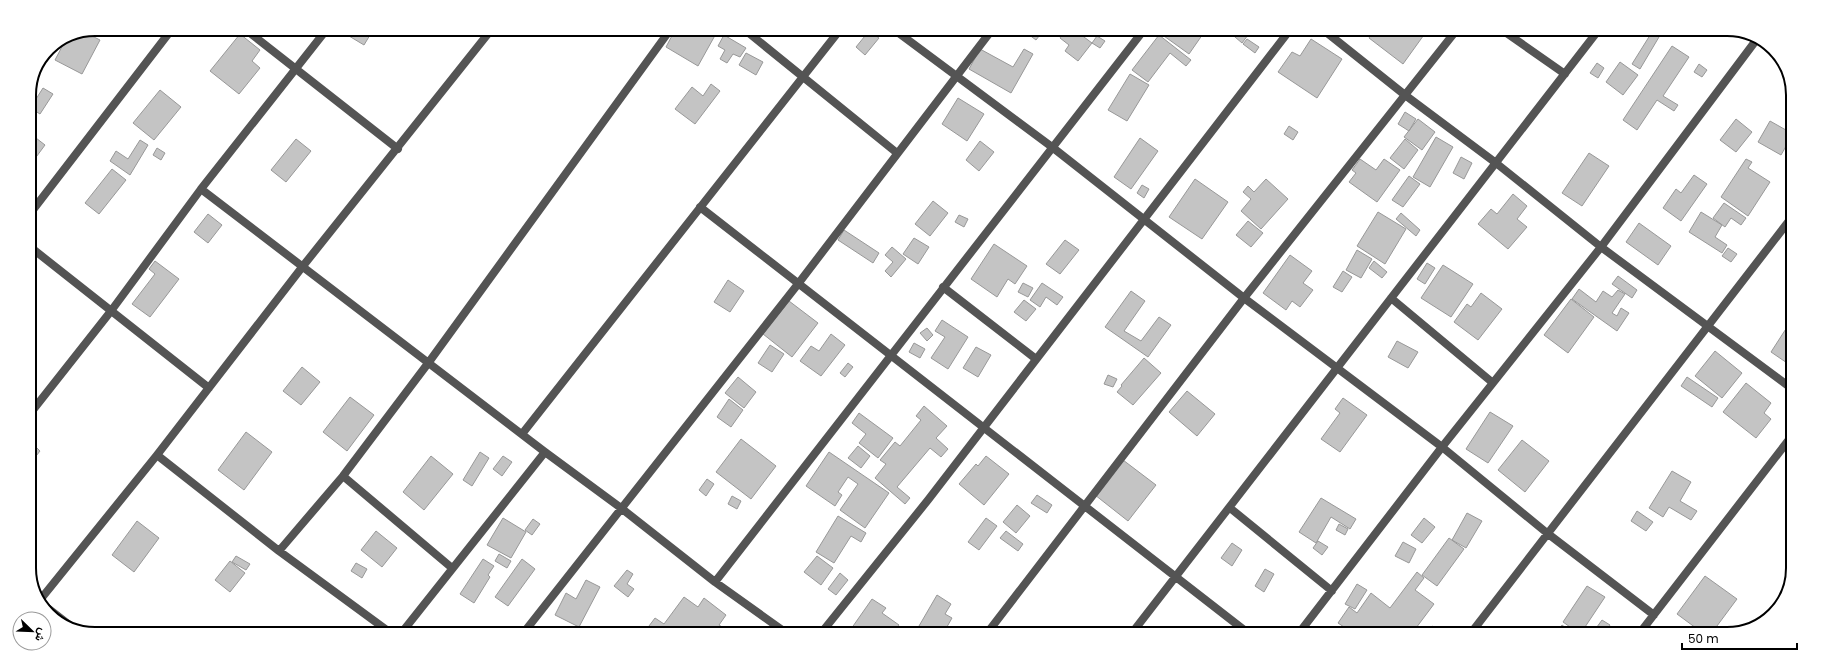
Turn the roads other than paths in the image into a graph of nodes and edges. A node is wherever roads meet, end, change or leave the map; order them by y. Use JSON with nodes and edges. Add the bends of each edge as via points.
{"nodes":[{"id":1,"x":167,"y":36,"type":"edge"},
{"id":2,"x":254,"y":36,"type":"edge"},
{"id":3,"x":322,"y":36,"type":"edge"},
{"id":4,"x":486,"y":36,"type":"edge"},
{"id":5,"x":666,"y":36,"type":"edge"},
{"id":6,"x":752,"y":36,"type":"edge"},
{"id":7,"x":834,"y":36,"type":"edge"},
{"id":8,"x":903,"y":36,"type":"edge"},
{"id":9,"x":986,"y":36,"type":"edge"},
{"id":10,"x":1139,"y":36,"type":"edge"},
{"id":11,"x":1286,"y":36,"type":"edge"},
{"id":12,"x":1331,"y":36,"type":"edge"},
{"id":13,"x":1452,"y":36,"type":"edge"},
{"id":14,"x":1511,"y":36,"type":"edge"},
{"id":15,"x":1594,"y":36,"type":"edge"},
{"id":16,"x":1754,"y":43,"type":"edge"},
{"id":17,"x":296,"y":70,"type":"junction"},
{"id":18,"x":1564,"y":74,"type":"junction"},
{"id":19,"x":956,"y":76,"type":"junction"},
{"id":20,"x":802,"y":77,"type":"junction"},
{"id":21,"x":1405,"y":95,"type":"junction"},
{"id":22,"x":1052,"y":147,"type":"junction"},
{"id":23,"x":398,"y":149,"type":"junction"},
{"id":24,"x":897,"y":153,"type":"junction"},
{"id":25,"x":1496,"y":163,"type":"junction"},
{"id":26,"x":201,"y":189,"type":"junction"},
{"id":27,"x":36,"y":206,"type":"edge"},
{"id":28,"x":700,"y":207,"type":"junction"},
{"id":29,"x":1144,"y":219,"type":"junction"},
{"id":30,"x":1786,"y":225,"type":"edge"},
{"id":31,"x":1601,"y":248,"type":"junction"},
{"id":32,"x":36,"y":251,"type":"edge"},
{"id":33,"x":303,"y":266,"type":"junction"},
{"id":34,"x":798,"y":284,"type":"junction"},
{"id":35,"x":943,"y":287,"type":"junction"},
{"id":36,"x":1244,"y":298,"type":"junction"},
{"id":37,"x":1391,"y":298,"type":"junction"},
{"id":38,"x":111,"y":310,"type":"junction"},
{"id":39,"x":1708,"y":326,"type":"junction"},
{"id":40,"x":890,"y":354,"type":"junction"},
{"id":41,"x":1036,"y":359,"type":"junction"},
{"id":42,"x":429,"y":362,"type":"junction"},
{"id":43,"x":1337,"y":367,"type":"junction"},
{"id":44,"x":1493,"y":383,"type":"junction"},
{"id":45,"x":1786,"y":384,"type":"edge"},
{"id":46,"x":209,"y":388,"type":"junction"},
{"id":47,"x":36,"y":406,"type":"edge"},
{"id":48,"x":984,"y":427,"type":"junction"},
{"id":49,"x":522,"y":434,"type":"junction"},
{"id":50,"x":1786,"y":444,"type":"edge"},
{"id":51,"x":1442,"y":447,"type":"junction"},
{"id":52,"x":545,"y":452,"type":"junction"},
{"id":53,"x":157,"y":455,"type":"junction"},
{"id":54,"x":343,"y":476,"type":"junction"},
{"id":55,"x":1083,"y":506,"type":"junction"},
{"id":56,"x":621,"y":508,"type":"junction"},
{"id":57,"x":1230,"y":508,"type":"junction"},
{"id":58,"x":1547,"y":533,"type":"junction"},
{"id":59,"x":279,"y":551,"type":"junction"},
{"id":60,"x":452,"y":568,"type":"junction"},
{"id":61,"x":1176,"y":576,"type":"junction"},
{"id":62,"x":715,"y":582,"type":"junction"},
{"id":63,"x":1332,"y":591,"type":"junction"},
{"id":64,"x":44,"y":597,"type":"edge"},
{"id":65,"x":1654,"y":615,"type":"junction"},
{"id":66,"x":383,"y":627,"type":"edge"},
{"id":67,"x":406,"y":627,"type":"edge"},
{"id":68,"x":529,"y":627,"type":"edge"},
{"id":69,"x":778,"y":627,"type":"edge"},
{"id":70,"x":826,"y":627,"type":"edge"},
{"id":71,"x":992,"y":627,"type":"edge"},
{"id":72,"x":1137,"y":627,"type":"edge"},
{"id":73,"x":1240,"y":627,"type":"edge"},
{"id":74,"x":1304,"y":627,"type":"edge"},
{"id":75,"x":1476,"y":627,"type":"edge"},
{"id":76,"x":1645,"y":627,"type":"edge"}],
"edges":[{"from":1,"to":27,"type":"street"},
{"from":2,"to":17,"type":"street"},
{"from":3,"to":17,"type":"street"},
{"from":4,"to":23,"type":"street"},
{"from":5,"to":42,"type":"street"},
{"from":6,"to":20,"type":"street"},
{"from":7,"to":20,"type":"street"},
{"from":8,"to":19,"type":"street"},
{"from":9,"to":19,"type":"street"},
{"from":10,"to":22,"type":"street"},
{"from":11,"to":29,"type":"street"},
{"from":12,"to":21,"type":"street"},
{"from":13,"to":21,"type":"street"},
{"from":14,"to":18,"type":"street"},
{"from":15,"to":18,"type":"street"},
{"from":16,"to":31,"type":"street"},
{"from":17,"to":23,"type":"street"},
{"from":17,"to":26,"type":"street"},
{"from":18,"to":25,"type":"street"},
{"from":19,"to":22,"type":"street"},
{"from":19,"to":24,"type":"street"},
{"from":20,"to":24,"type":"street"},
{"from":20,"to":28,"type":"street"},
{"from":21,"to":25,"type":"street"},
{"from":21,"to":36,"type":"street"},
{"from":22,"to":29,"type":"street"},
{"from":22,"to":35,"type":"street"},
{"from":23,"to":33,"type":"street"},
{"from":24,"to":34,"type":"street"},
{"from":25,"to":31,"type":"street"},
{"from":25,"to":37,"type":"street"},
{"from":26,"to":33,"type":"street"},
{"from":26,"to":38,"type":"street"},
{"from":28,"to":34,"type":"street"},
{"from":28,"to":49,"type":"street"},
{"from":29,"to":36,"type":"street"},
{"from":29,"to":41,"type":"street"},
{"from":30,"to":39,"type":"street"},
{"from":31,"to":39,"type":"street"},
{"from":31,"to":44,"type":"street"},
{"from":32,"to":38,"type":"street"},
{"from":33,"to":42,"type":"street"},
{"from":33,"to":46,"type":"street"},
{"from":34,"to":40,"type":"street"},
{"from":34,"to":56,"type":"street"},
{"from":35,"to":40,"type":"street"},
{"from":35,"to":41,"type":"street"},
{"from":36,"to":43,"type":"street"},
{"from":36,"to":55,"type":"street"},
{"from":37,"to":43,"type":"street"},
{"from":37,"to":44,"type":"street"},
{"from":38,"to":46,"type":"street"},
{"from":38,"to":47,"type":"street"},
{"from":39,"to":45,"type":"street"},
{"from":39,"to":58,"type":"street"},
{"from":40,"to":48,"type":"street"},
{"from":40,"to":62,"type":"street"},
{"from":41,"to":48,"type":"street"},
{"from":42,"to":49,"type":"street"},
{"from":42,"to":54,"type":"street"},
{"from":43,"to":51,"type":"street"},
{"from":43,"to":57,"type":"street"},
{"from":44,"to":51,"type":"street"},
{"from":46,"to":53,"type":"street"},
{"from":48,"to":55,"type":"street"},
{"from":48,"to":70,"type":"street"},
{"from":49,"to":52,"type":"street"},
{"from":50,"to":65,"type":"street"},
{"from":51,"to":58,"type":"street"},
{"from":51,"to":63,"type":"street"},
{"from":52,"to":56,"type":"street"},
{"from":52,"to":60,"type":"street"},
{"from":53,"to":59,"type":"street"},
{"from":53,"to":64,"type":"street"},
{"from":54,"to":59,"type":"street"},
{"from":54,"to":60,"type":"street"},
{"from":55,"to":61,"type":"street"},
{"from":55,"to":71,"type":"street"},
{"from":56,"to":62,"type":"street"},
{"from":56,"to":68,"type":"street"},
{"from":57,"to":61,"type":"street"},
{"from":57,"to":63,"type":"street"},
{"from":58,"to":65,"type":"street"},
{"from":58,"to":75,"type":"street"},
{"from":59,"to":66,"type":"street"},
{"from":60,"to":67,"type":"street"},
{"from":61,"to":72,"type":"street"},
{"from":61,"to":73,"type":"street"},
{"from":62,"to":69,"type":"street"},
{"from":63,"to":74,"type":"street"},
{"from":65,"to":76,"type":"street"}]}
